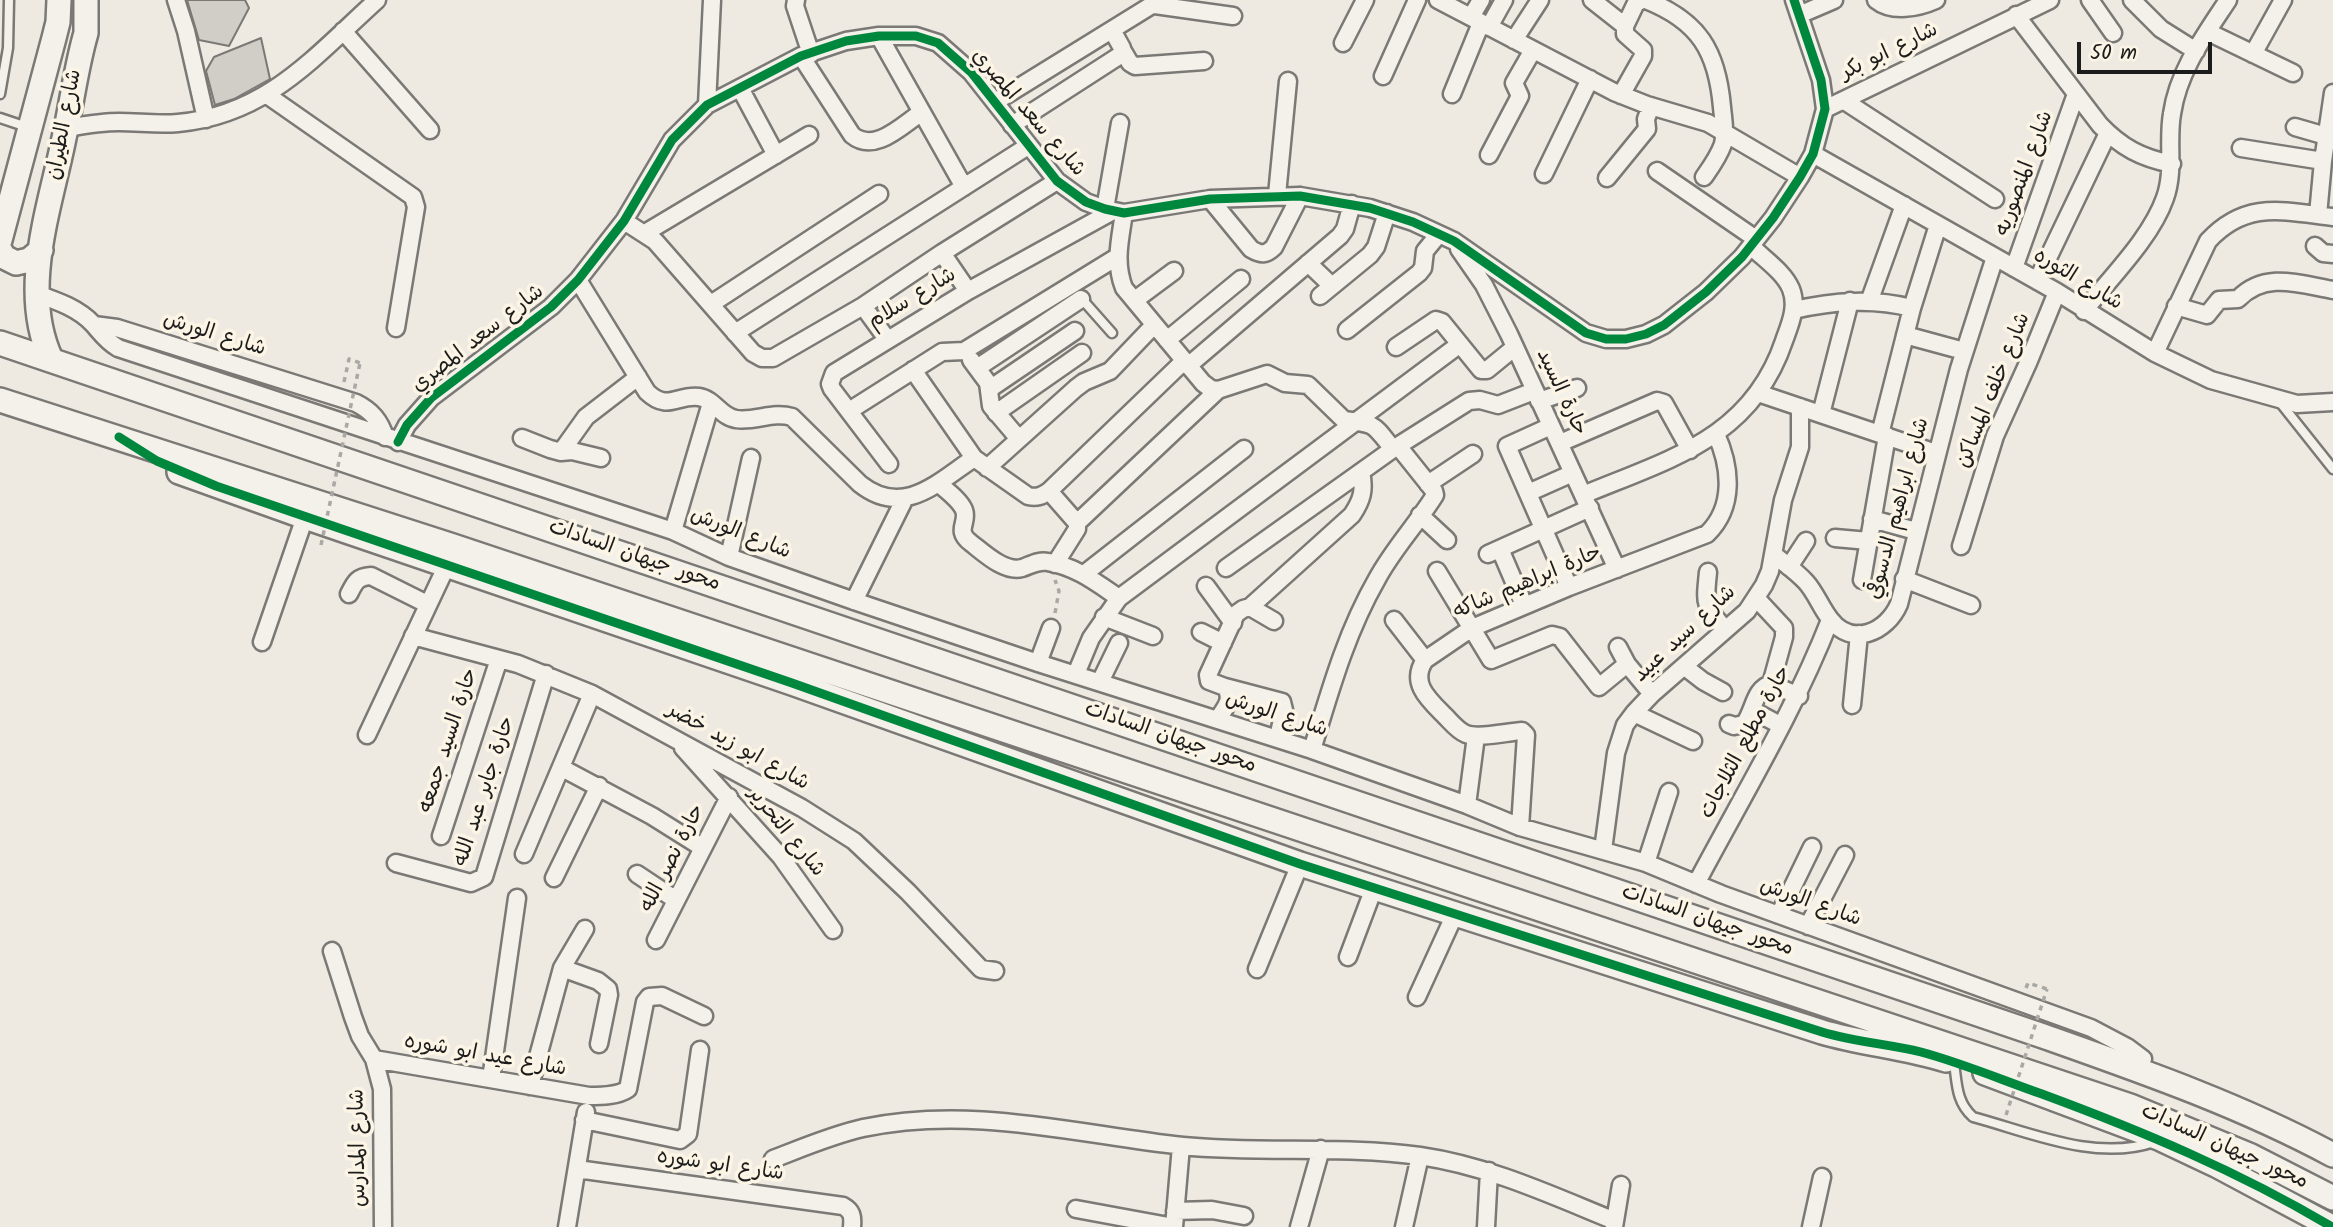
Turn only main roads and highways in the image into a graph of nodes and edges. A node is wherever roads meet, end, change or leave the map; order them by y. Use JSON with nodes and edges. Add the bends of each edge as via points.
{"nodes":[{"id":1,"x":59,"y":0,"type":"edge"},
{"id":2,"x":86,"y":0,"type":"edge"},
{"id":3,"x":0,"y":240,"type":"edge"},
{"id":4,"x":0,"y":250,"type":"edge"},
{"id":5,"x":41,"y":250,"type":"junction"},
{"id":6,"x":0,"y":342,"type":"edge"},
{"id":7,"x":51,"y":359,"type":"junction"},
{"id":8,"x":0,"y":400,"type":"edge"},
{"id":9,"x":119,"y":437,"type":"junction"},
{"id":10,"x":1777,"y":987,"type":"junction"},
{"id":11,"x":2043,"y":1036,"type":"junction"},
{"id":12,"x":1872,"y":1044,"type":"junction"},
{"id":13,"x":2333,"y":1140,"type":"edge"},
{"id":14,"x":2333,"y":1156,"type":"edge"},
{"id":15,"x":2333,"y":1198,"type":"edge"},
{"id":16,"x":2332,"y":1227,"type":"edge"}],
"edges":[{"from":1,"to":3,"type":"main road","name":"شارع الطيران","via":[[58,22]]},
{"from":2,"to":5,"type":"main road","name":"شارع الطيران","via":[[86,33]]},
{"from":4,"to":5,"type":"main road","via":[[16,263]]},
{"from":5,"to":7,"type":"main road","name":"شارع الطيران","via":[[40,328]]},
{"from":6,"to":7,"type":"main road","name":"محور جيهان السادات"},
{"from":7,"to":11,"type":"main road","name":"محور جيهان السادات"},
{"from":8,"to":9,"type":"main road","name":"محور جيهان السادات"},
{"from":9,"to":10,"type":"main road","name":"محور جيهان السادات"},
{"from":9,"to":12,"type":"main road","via":[[176,470],[305,517],[792,683],[1300,864],[1822,1032]]},
{"from":10,"to":12,"type":"main road"},
{"from":10,"to":15,"type":"main road","name":"محور جيهان السادات","via":[[2140,1110],[2251,1156]]},
{"from":11,"to":13,"type":"main road","via":[[2066,1033],[2244,1094]]},
{"from":11,"to":14,"type":"main road","name":"محور جيهان السادات","via":[[2188,1088]]},
{"from":12,"to":16,"type":"main road","via":[[1954,1063],[2161,1139]]}]}
